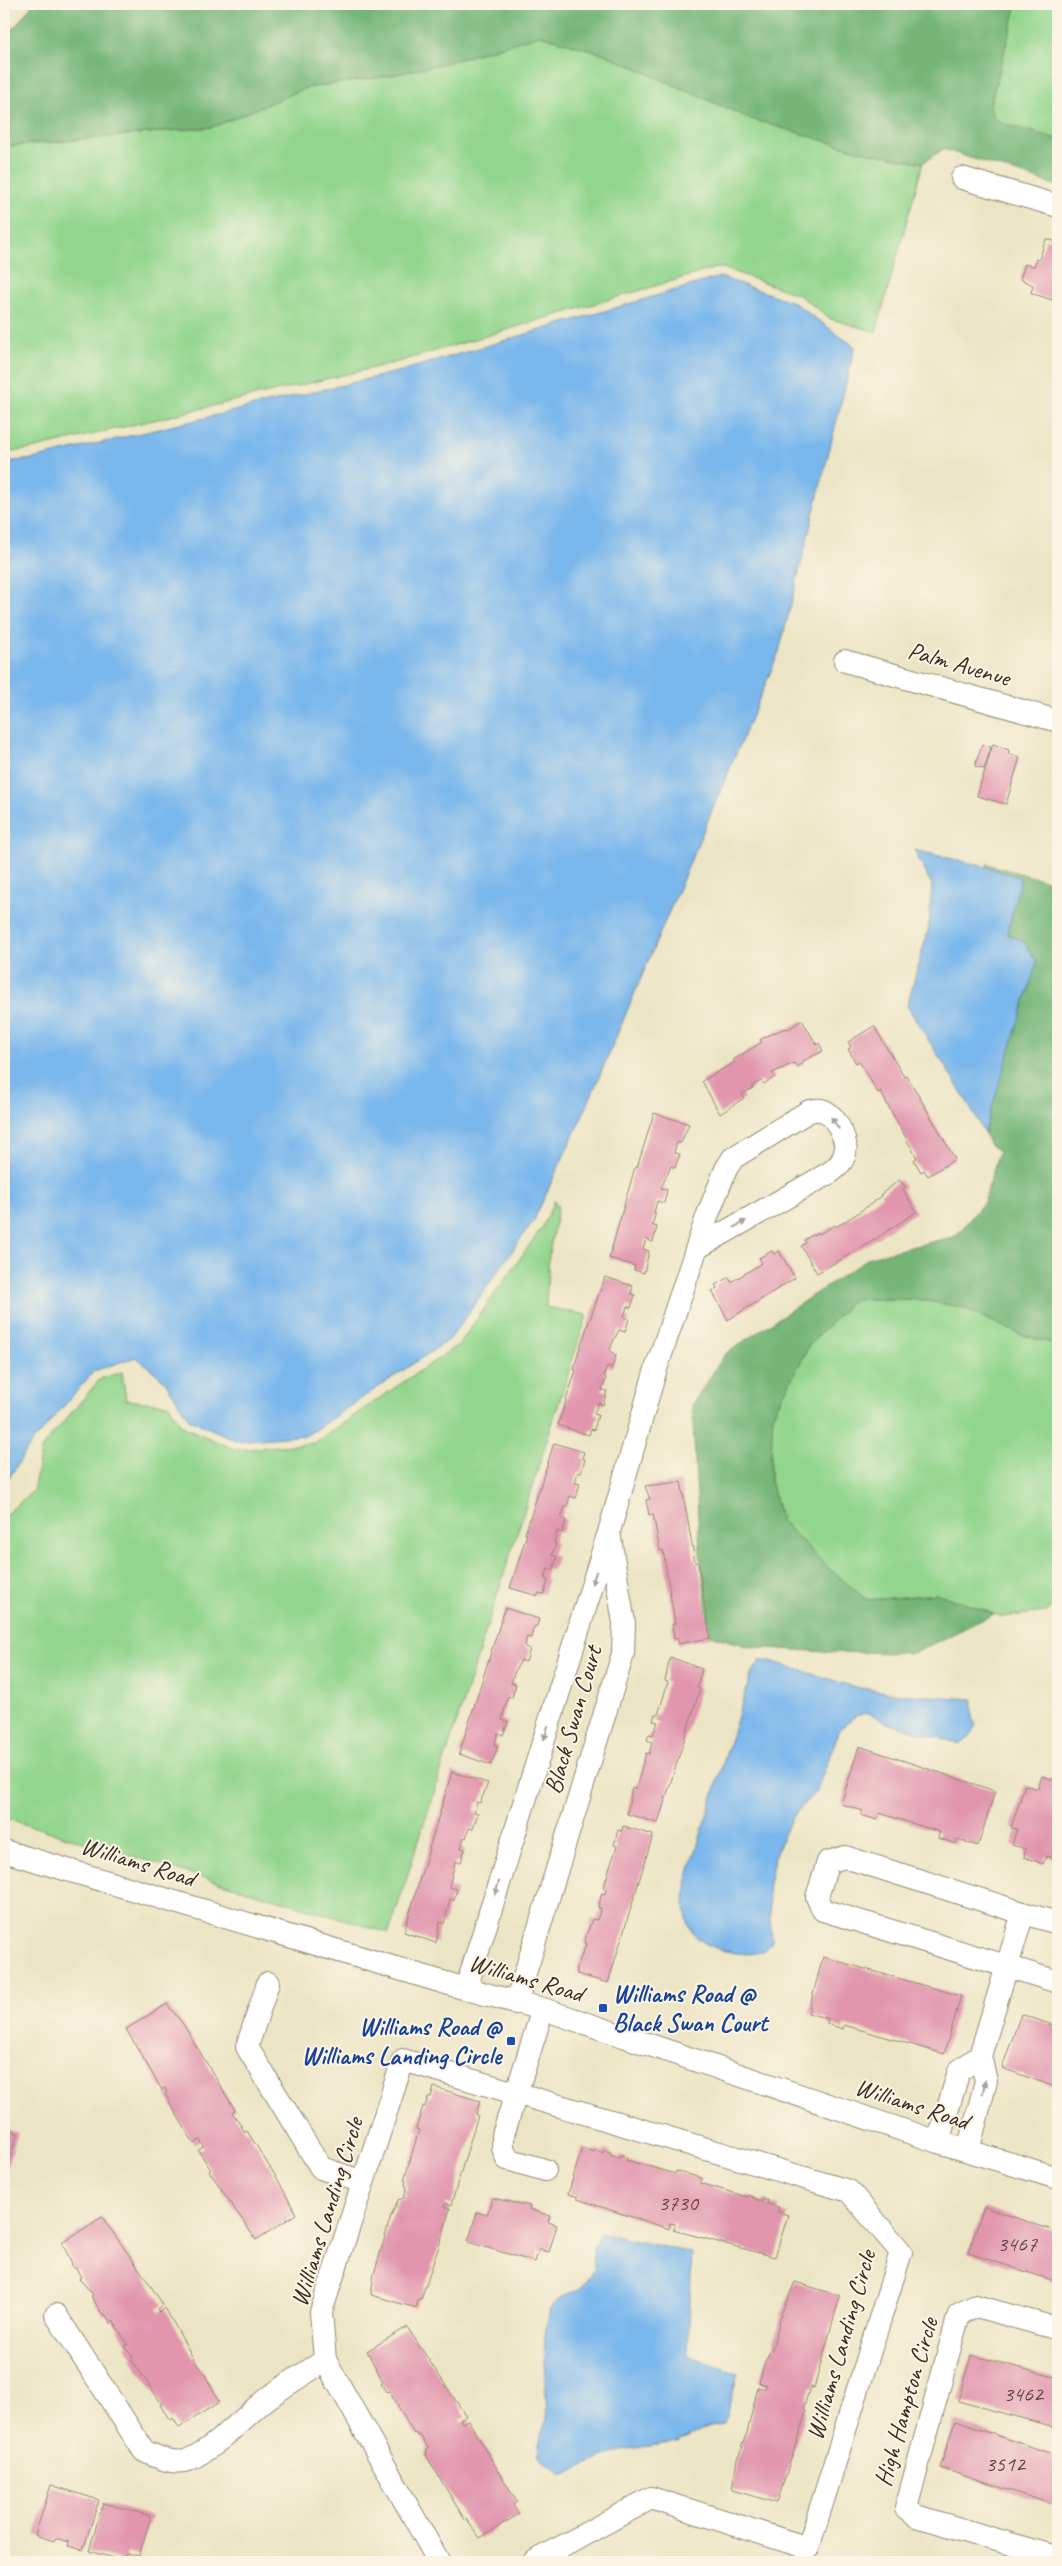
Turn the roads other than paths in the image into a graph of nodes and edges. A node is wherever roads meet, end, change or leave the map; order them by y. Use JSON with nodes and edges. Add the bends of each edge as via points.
{"nodes":[{"id":1,"x":962,"y":178,"type":"dead end"},
{"id":2,"x":1058,"y":206,"type":"edge"},
{"id":3,"x":845,"y":661,"type":"dead end"},
{"id":4,"x":1058,"y":721,"type":"edge"},
{"id":5,"x":697,"y":1248,"type":"junction"},
{"id":6,"x":609,"y":1532,"type":"junction"},
{"id":7,"x":4,"y":1851,"type":"edge"},
{"id":8,"x":1023,"y":1912,"type":"junction"},
{"id":9,"x":1058,"y":1923,"type":"edge"},
{"id":10,"x":1007,"y":1966,"type":"junction"},
{"id":11,"x":1058,"y":1982,"type":"edge"},
{"id":12,"x":268,"y":1983,"type":"dead end"},
{"id":13,"x":466,"y":1989,"type":"junction"},
{"id":14,"x":516,"y":2003,"type":"junction"},
{"id":15,"x":543,"y":2009,"type":"junction"},
{"id":16,"x":980,"y":2056,"type":"junction"},
{"id":17,"x":517,"y":2093,"type":"junction"},
{"id":18,"x":938,"y":2142,"type":"junction"},
{"id":19,"x":968,"y":2151,"type":"junction"},
{"id":20,"x":545,"y":2170,"type":"dead end"},
{"id":21,"x":1058,"y":2178,"type":"edge"},
{"id":22,"x":363,"y":2182,"type":"junction"},
{"id":23,"x":56,"y":2314,"type":"dead end"},
{"id":24,"x":1058,"y":2329,"type":"edge"},
{"id":25,"x":325,"y":2360,"type":"junction"},
{"id":26,"x":1058,"y":2558,"type":"edge"},
{"id":27,"x":438,"y":2562,"type":"edge"},
{"id":28,"x":534,"y":2562,"type":"edge"}],
"edges":[{"from":1,"to":2,"type":"street"},
{"from":3,"to":4,"type":"street","name":"Palm Avenue"},
{"from":5,"to":5,"type":"street","name":"Black Swan Court","one_way":true,"via":[[831,1172],[842,1162],[846,1152],[843,1136],[828,1114],[820,1109],[809,1112],[733,1158]]},
{"from":5,"to":6,"type":"street","name":"Black Swan Court","via":[[655,1372]]},
{"from":6,"to":13,"type":"street","one_way":true},
{"from":6,"to":14,"type":"street","name":"Black Swan Court","via":[[624,1623],[623,1654]]},
{"from":7,"to":13,"type":"street","name":"Williams Road"},
{"from":8,"to":9,"type":"street"},
{"from":8,"to":10,"type":"street"},
{"from":8,"to":10,"type":"street","via":[[846,1857],[828,1862],[817,1897],[823,1910]]},
{"from":10,"to":11,"type":"street"},
{"from":10,"to":16,"type":"street"},
{"from":12,"to":22,"type":"street","via":[[247,2047],[321,2168]]},
{"from":13,"to":14,"type":"street","name":"Williams Road"},
{"from":14,"to":15,"type":"street","name":"Williams Road"},
{"from":15,"to":17,"type":"street"},
{"from":15,"to":18,"type":"street","name":"Williams Road"},
{"from":16,"to":18,"type":"street","via":[[959,2071]]},
{"from":19,"to":16,"type":"street","one_way":true,"via":[[986,2081]]},
{"from":17,"to":20,"type":"street","via":[[503,2135],[503,2148],[508,2159]]},
{"from":17,"to":22,"type":"street","name":"Williams Landing Circle","via":[[403,2060]]},
{"from":17,"to":28,"type":"street","name":"Williams Landing Circle","via":[[849,2191],[901,2252],[808,2548],[651,2498]]},
{"from":18,"to":19,"type":"street","name":"Williams Road"},
{"from":19,"to":21,"type":"street","name":"Williams Road"},
{"from":22,"to":25,"type":"street","name":"Williams Landing Circle","via":[[321,2312]]},
{"from":23,"to":25,"type":"street","via":[[144,2450],[169,2460],[187,2461]]},
{"from":24,"to":26,"type":"street","name":"High Hampton Circle","via":[[976,2306],[959,2314],[906,2508],[916,2516]]},
{"from":25,"to":27,"type":"street","name":"Williams Landing Circle"}]}
